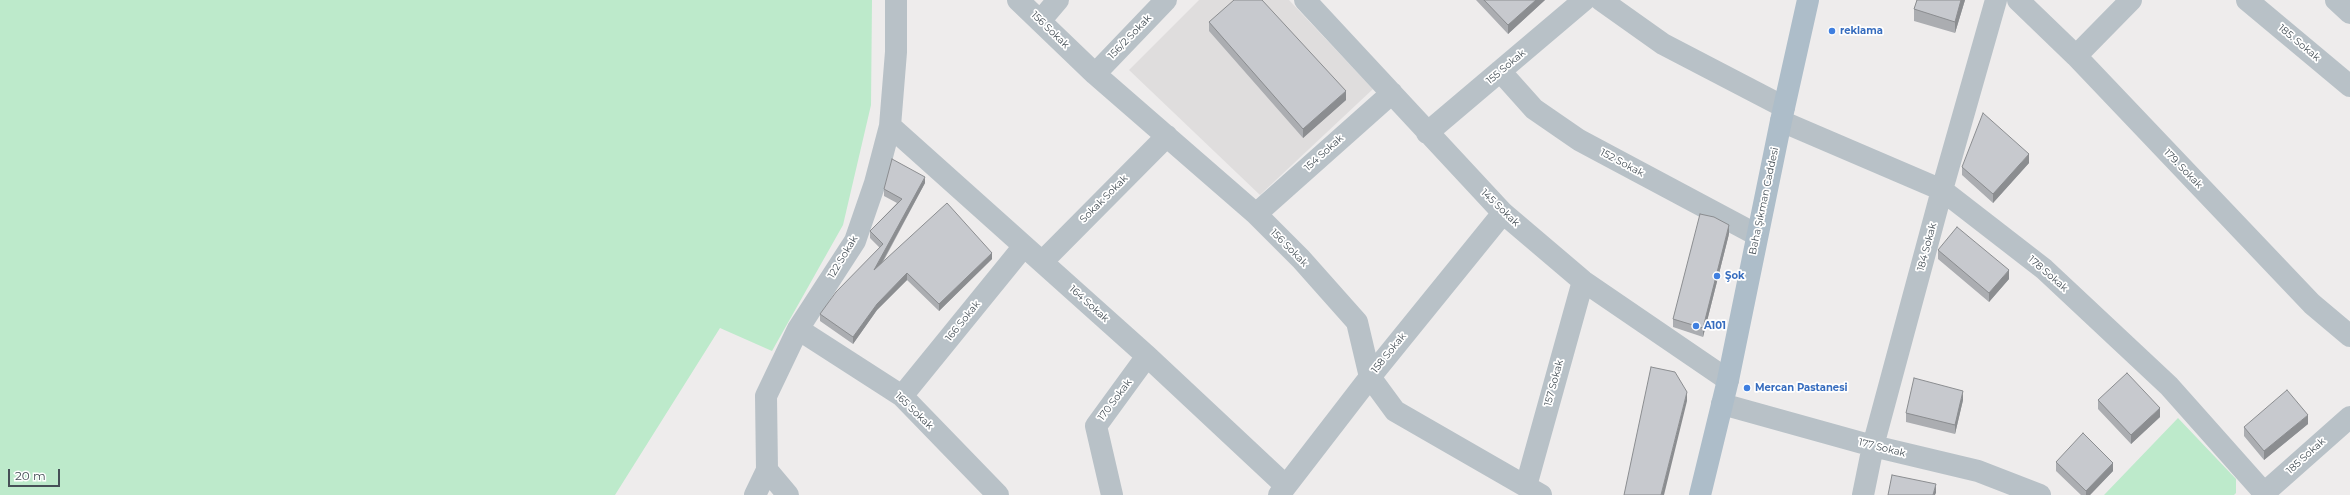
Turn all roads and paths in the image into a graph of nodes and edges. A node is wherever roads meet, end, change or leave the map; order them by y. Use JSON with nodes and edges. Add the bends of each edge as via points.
{"nodes":[{"id":1,"x":896,"y":0,"type":"edge"},
{"id":2,"x":1018,"y":0,"type":"edge"},
{"id":3,"x":1058,"y":0,"type":"edge"},
{"id":4,"x":1166,"y":0,"type":"edge"},
{"id":5,"x":1584,"y":0,"type":"edge"},
{"id":6,"x":1601,"y":0,"type":"edge"},
{"id":7,"x":1808,"y":0,"type":"edge"},
{"id":8,"x":1996,"y":0,"type":"edge"},
{"id":9,"x":2018,"y":0,"type":"edge"},
{"id":10,"x":2131,"y":0,"type":"edge"},
{"id":11,"x":2247,"y":0,"type":"edge"},
{"id":12,"x":2336,"y":0,"type":"edge"},
{"id":13,"x":1318,"y":4,"type":"edge"},
{"id":14,"x":2350,"y":13,"type":"edge"},
{"id":15,"x":1041,"y":20,"type":"junction"},
{"id":16,"x":2076,"y":56,"type":"junction"},
{"id":17,"x":1500,"y":71,"type":"junction"},
{"id":18,"x":1095,"y":74,"type":"junction"},
{"id":19,"x":2350,"y":86,"type":"edge"},
{"id":20,"x":1392,"y":93,"type":"junction"},
{"id":21,"x":1783,"y":114,"type":"junction"},
{"id":22,"x":890,"y":126,"type":"junction"},
{"id":23,"x":1426,"y":133,"type":"junction"},
{"id":24,"x":1167,"y":136,"type":"junction"},
{"id":25,"x":1942,"y":190,"type":"junction"},
{"id":26,"x":1503,"y":213,"type":"junction"},
{"id":27,"x":1256,"y":214,"type":"junction"},
{"id":28,"x":1757,"y":235,"type":"junction"},
{"id":29,"x":1024,"y":246,"type":"junction"},
{"id":30,"x":1042,"y":262,"type":"junction"},
{"id":31,"x":1582,"y":281,"type":"junction"},
{"id":32,"x":798,"y":328,"type":"junction"},
{"id":33,"x":2350,"y":336,"type":"edge"},
{"id":34,"x":1148,"y":356,"type":"junction"},
{"id":35,"x":1370,"y":376,"type":"junction"},
{"id":36,"x":1728,"y":380,"type":"junction"},
{"id":37,"x":902,"y":396,"type":"junction"},
{"id":38,"x":1722,"y":404,"type":"junction"},
{"id":39,"x":2350,"y":417,"type":"edge"},
{"id":40,"x":1873,"y":446,"type":"junction"},
{"id":41,"x":768,"y":470,"type":"junction"},
{"id":42,"x":1282,"y":490,"type":"edge"},
{"id":43,"x":1534,"y":491,"type":"edge"},
{"id":44,"x":2264,"y":494,"type":"edge"},
{"id":45,"x":755,"y":495,"type":"edge"},
{"id":46,"x":788,"y":495,"type":"edge"},
{"id":47,"x":998,"y":495,"type":"edge"},
{"id":48,"x":1112,"y":495,"type":"edge"},
{"id":49,"x":1700,"y":495,"type":"edge"},
{"id":50,"x":1862,"y":495,"type":"edge"},
{"id":51,"x":2040,"y":495,"type":"edge"}],
"edges":[{"from":1,"to":22,"type":"street","name":"122 Sokak","via":[[896,52]]},
{"from":2,"to":15,"type":"street","name":"156 Sokak"},
{"from":3,"to":15,"type":"street"},
{"from":4,"to":18,"type":"street","name":"156/2 Sokak"},
{"from":5,"to":17,"type":"street","name":"155 Sokak"},
{"from":6,"to":21,"type":"street","name":"178 Sokak","via":[[1663,44]]},
{"from":7,"to":21,"type":"main road","name":"Baha Şıkman Caddesi"},
{"from":8,"to":25,"type":"street","name":"184 Sokak"},
{"from":9,"to":16,"type":"street","name":"179. Sokak"},
{"from":10,"to":16,"type":"street"},
{"from":11,"to":19,"type":"street","name":"185. Sokak"},
{"from":12,"to":14,"type":"street"},
{"from":13,"to":20,"type":"street","name":"145 Sokak"},
{"from":15,"to":18,"type":"street","name":"156 Sokak"},
{"from":16,"to":33,"type":"street","name":"179. Sokak","via":[[2312,304]]},
{"from":17,"to":23,"type":"street","name":"155 Sokak"},
{"from":17,"to":28,"type":"street","name":"152 Sokak","via":[[1534,109],[1579,140]]},
{"from":18,"to":24,"type":"street","name":"156 Sokak"},
{"from":20,"to":23,"type":"street","name":"145 Sokak"},
{"from":20,"to":27,"type":"street","name":"154 Sokak"},
{"from":21,"to":25,"type":"street","name":"178 Sokak"},
{"from":21,"to":28,"type":"main road","name":"Baha Şıkman Caddesi"},
{"from":22,"to":29,"type":"street","name":"164 Sokak"},
{"from":22,"to":32,"type":"street","name":"122 Sokak","via":[[855,241]]},
{"from":23,"to":26,"type":"street","name":"145 Sokak"},
{"from":24,"to":27,"type":"street","name":"156 Sokak"},
{"from":24,"to":30,"type":"street","name":"Sokak Sokak"},
{"from":25,"to":40,"type":"street","name":"184 Sokak"},
{"from":25,"to":44,"type":"street","name":"178 Sokak","via":[[2055,279],[2169,386]]},
{"from":26,"to":31,"type":"street","name":"145 Sokak"},
{"from":26,"to":35,"type":"street","name":"158 Sokak"},
{"from":27,"to":35,"type":"street","name":"156 Sokak","via":[[1301,259],[1357,322]]},
{"from":28,"to":36,"type":"main road","name":"Baha Şıkman Caddesi"},
{"from":29,"to":30,"type":"street","name":"164 Sokak"},
{"from":29,"to":37,"type":"street","name":"166 Sokak"},
{"from":30,"to":34,"type":"street","name":"164 Sokak"},
{"from":31,"to":36,"type":"street","name":"145 Sokak"},
{"from":31,"to":43,"type":"street","name":"157 Sokak"},
{"from":32,"to":37,"type":"street","name":"165 Sokak"},
{"from":32,"to":41,"type":"street","name":"122 Sokak","via":[[766,396]]},
{"from":34,"to":42,"type":"street","name":"164 Sokak"},
{"from":34,"to":48,"type":"street","name":"170 Sokak","via":[[1096,426]]},
{"from":35,"to":42,"type":"street","name":"158 Sokak"},
{"from":35,"to":43,"type":"street","name":"156 Sokak","via":[[1395,411]]},
{"from":36,"to":38,"type":"main road","name":"Baha Şıkman Caddesi"},
{"from":37,"to":47,"type":"street","name":"165 Sokak"},
{"from":38,"to":40,"type":"street","name":"177 Sokak"},
{"from":38,"to":49,"type":"main road","name":"Baha Şıkman Caddesi"},
{"from":39,"to":44,"type":"street","name":"185 Sokak"},
{"from":40,"to":50,"type":"street","name":"184 Sokak"},
{"from":40,"to":51,"type":"street","name":"177 Sokak","via":[[1978,471]]},
{"from":41,"to":45,"type":"street"},
{"from":41,"to":46,"type":"street"}]}
